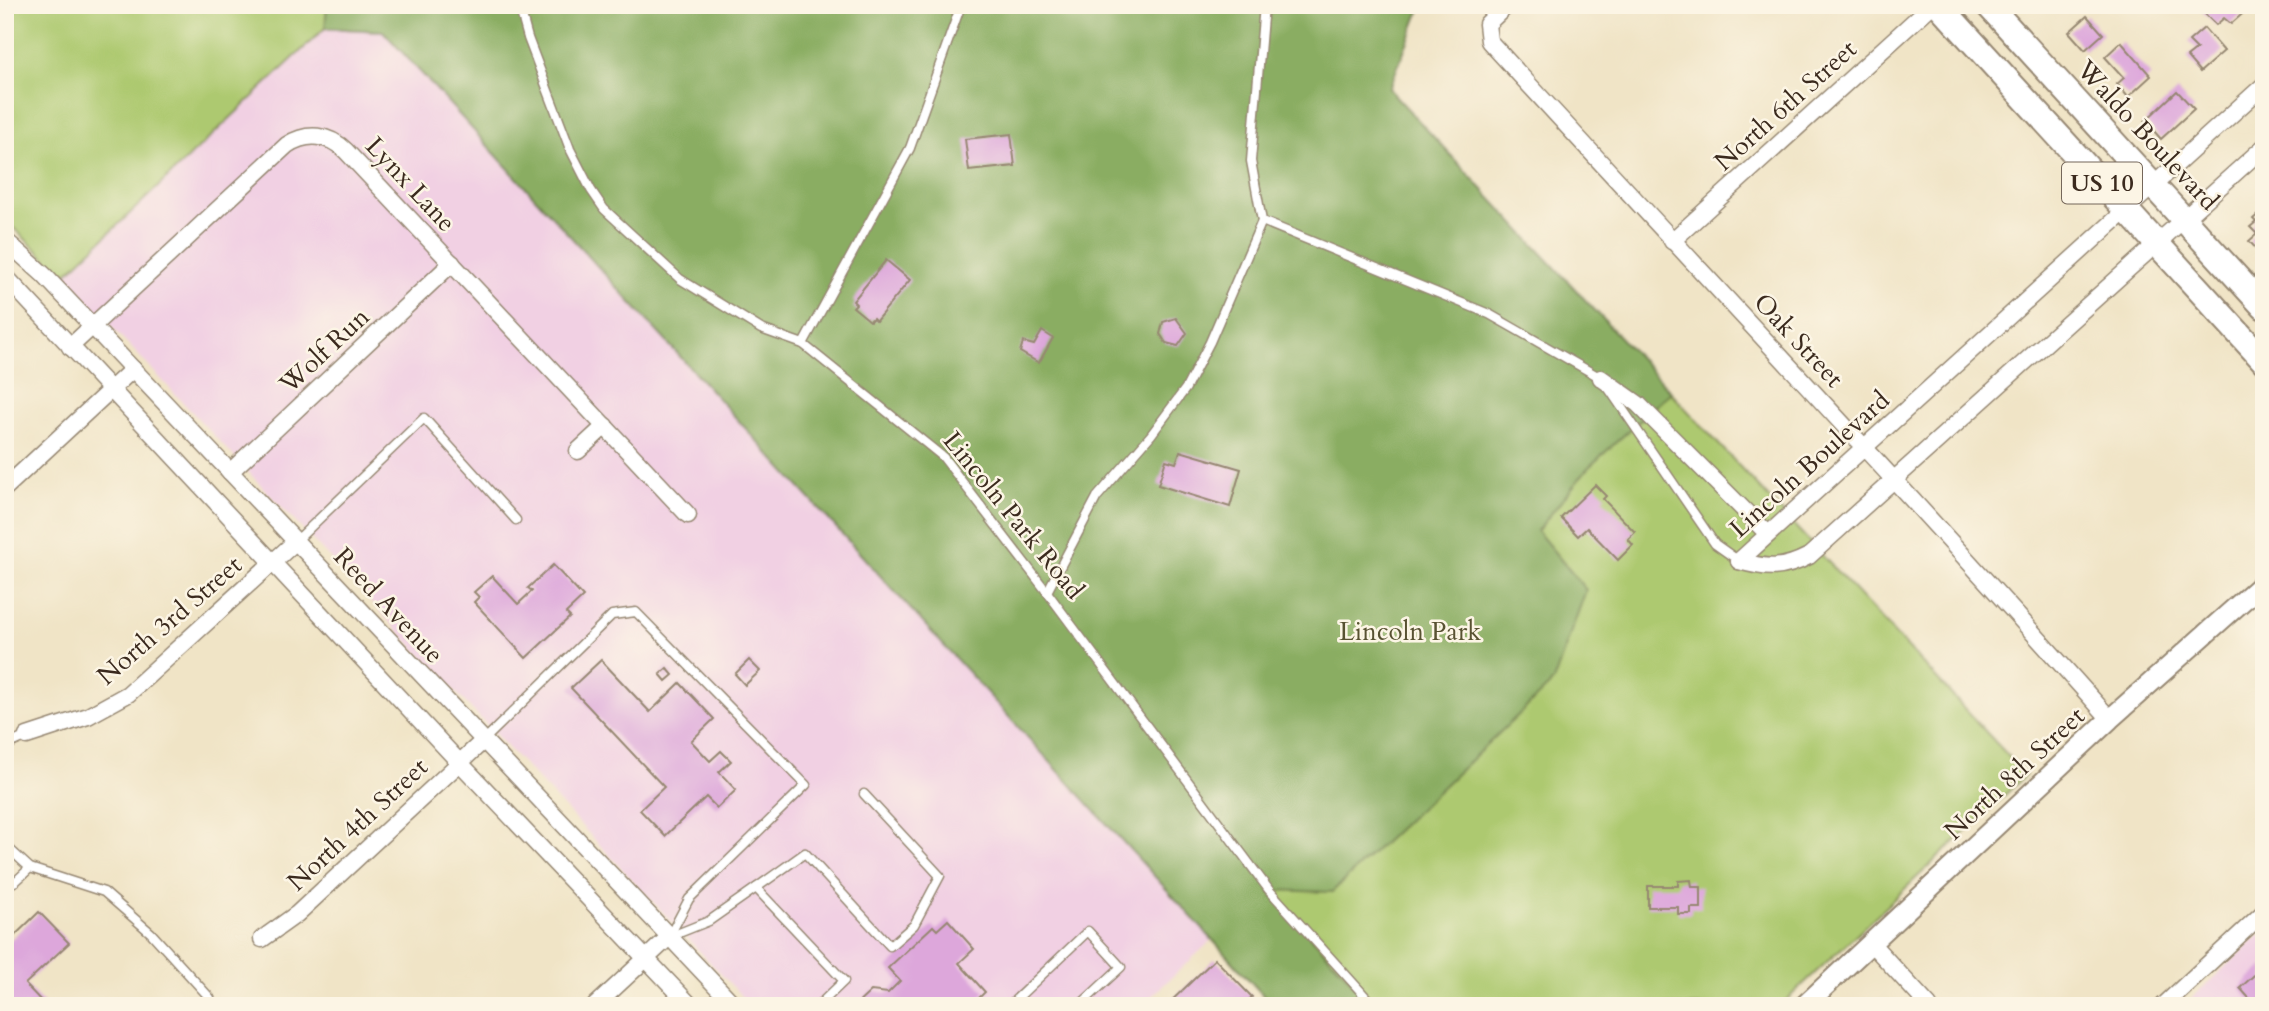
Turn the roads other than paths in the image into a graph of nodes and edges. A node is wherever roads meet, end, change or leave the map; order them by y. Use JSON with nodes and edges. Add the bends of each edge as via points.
{"nodes":[{"id":1,"x":519,"y":5,"type":"edge"},
{"id":2,"x":961,"y":5,"type":"edge"},
{"id":3,"x":1264,"y":5,"type":"edge"},
{"id":4,"x":1507,"y":5,"type":"edge"},
{"id":5,"x":1932,"y":5,"type":"edge"},
{"id":6,"x":1938,"y":5,"type":"edge"},
{"id":7,"x":1988,"y":5,"type":"edge"},
{"id":8,"x":2264,"y":85,"type":"edge"},
{"id":9,"x":2264,"y":147,"type":"edge"},
{"id":10,"x":2153,"y":185,"type":"junction"},
{"id":11,"x":2126,"y":210,"type":"junction"},
{"id":12,"x":2185,"y":219,"type":"junction"},
{"id":13,"x":1262,"y":220,"type":"junction"},
{"id":14,"x":5,"y":240,"type":"edge"},
{"id":15,"x":1672,"y":241,"type":"junction"},
{"id":16,"x":2157,"y":244,"type":"junction"},
{"id":17,"x":452,"y":263,"type":"junction"},
{"id":18,"x":5,"y":276,"type":"edge"},
{"id":19,"x":2264,"y":306,"type":"edge"},
{"id":20,"x":92,"y":326,"type":"junction"},
{"id":21,"x":803,"y":344,"type":"junction"},
{"id":22,"x":70,"y":347,"type":"junction"},
{"id":23,"x":2264,"y":361,"type":"edge"},
{"id":24,"x":133,"y":369,"type":"junction"},
{"id":25,"x":1601,"y":378,"type":"junction"},
{"id":26,"x":111,"y":390,"type":"junction"},
{"id":27,"x":605,"y":426,"type":"junction"},
{"id":28,"x":1864,"y":446,"type":"junction"},
{"id":29,"x":578,"y":452,"type":"dead end"},
{"id":30,"x":230,"y":472,"type":"junction"},
{"id":31,"x":1895,"y":479,"type":"junction"},
{"id":32,"x":5,"y":488,"type":"edge"},
{"id":33,"x":688,"y":515,"type":"dead end"},
{"id":34,"x":516,"y":520,"type":"dead end"},
{"id":35,"x":1768,"y":534,"type":"junction"},
{"id":36,"x":295,"y":541,"type":"junction"},
{"id":37,"x":1739,"y":561,"type":"junction"},
{"id":38,"x":273,"y":563,"type":"junction"},
{"id":39,"x":2264,"y":582,"type":"edge"},
{"id":40,"x":1047,"y":592,"type":"junction"},
{"id":41,"x":2110,"y":719,"type":"junction"},
{"id":42,"x":27,"y":736,"type":"joint"},
{"id":43,"x":483,"y":741,"type":"junction"},
{"id":44,"x":5,"y":746,"type":"edge"},
{"id":45,"x":460,"y":762,"type":"junction"},
{"id":46,"x":864,"y":793,"type":"dead end"},
{"id":47,"x":5,"y":845,"type":"edge"},
{"id":48,"x":30,"y":868,"type":"junction"},
{"id":49,"x":5,"y":886,"type":"edge"},
{"id":50,"x":756,"y":888,"type":"junction"},
{"id":51,"x":2264,"y":912,"type":"edge"},
{"id":52,"x":669,"y":937,"type":"junction"},
{"id":53,"x":262,"y":939,"type":"dead end"},
{"id":54,"x":1871,"y":943,"type":"junction"},
{"id":55,"x":647,"y":958,"type":"junction"},
{"id":56,"x":214,"y":1006,"type":"edge"},
{"id":57,"x":595,"y":1006,"type":"edge"},
{"id":58,"x":691,"y":1006,"type":"edge"},
{"id":59,"x":735,"y":1006,"type":"edge"},
{"id":60,"x":818,"y":1006,"type":"edge"},
{"id":61,"x":1009,"y":1006,"type":"edge"},
{"id":62,"x":1079,"y":1006,"type":"edge"},
{"id":63,"x":1374,"y":1006,"type":"edge"},
{"id":64,"x":1804,"y":1006,"type":"edge"},
{"id":65,"x":1929,"y":1006,"type":"edge"},
{"id":66,"x":2163,"y":1006,"type":"edge"}],
"edges":[{"from":1,"to":21,"type":"lane","name":"Lincoln Park Road","via":[[570,149],[604,209],[680,279],[761,329]]},
{"from":2,"to":21,"type":"lane","via":[[909,148]]},
{"from":3,"to":13,"type":"lane","via":[[1251,160]]},
{"from":4,"to":15,"type":"street","name":"Oak Street","via":[[1487,24],[1489,41]]},
{"from":5,"to":15,"type":"street","name":"North 6th Street"},
{"from":6,"to":11,"type":"main road","number":"US 10"},
{"from":7,"to":10,"type":"main road","name":"Waldo Boulevard","number":"US 10"},
{"from":8,"to":10,"type":"street","name":"Lincoln Boulevard"},
{"from":9,"to":12,"type":"street","name":"Lincoln Boulevard"},
{"from":10,"to":11,"type":"street","name":"Lincoln Boulevard"},
{"from":10,"to":12,"type":"main road","name":"Waldo Boulevard","number":"US 10"},
{"from":11,"to":16,"type":"main road","number":"US 10"},
{"from":11,"to":28,"type":"street","name":"Lincoln Boulevard"},
{"from":12,"to":16,"type":"street","name":"Lincoln Boulevard"},
{"from":12,"to":19,"type":"main road","name":"Waldo Boulevard","number":"US 10"},
{"from":13,"to":25,"type":"lane","via":[[1489,314]]},
{"from":13,"to":40,"type":"lane","via":[[1186,387],[1097,497]]},
{"from":14,"to":20,"type":"street","name":"Reed Avenue"},
{"from":15,"to":28,"type":"street","name":"Oak Street"},
{"from":16,"to":23,"type":"main road","number":"US 10"},
{"from":16,"to":31,"type":"street","name":"Lincoln Boulevard"},
{"from":17,"to":20,"type":"street","name":"Lynx Lane","via":[[338,143],[317,136],[301,137],[281,150]]},
{"from":17,"to":27,"type":"street","name":"Lynx Lane"},
{"from":17,"to":30,"type":"street","name":"Wolf Run"},
{"from":18,"to":22,"type":"street"},
{"from":20,"to":22,"type":"street","name":"Lynx Lane"},
{"from":20,"to":24,"type":"street","name":"Reed Avenue"},
{"from":21,"to":40,"type":"lane","name":"Lincoln Park Road","via":[[943,457]]},
{"from":22,"to":26,"type":"street"},
{"from":24,"to":26,"type":"street"},
{"from":24,"to":30,"type":"street","name":"Reed Avenue"},
{"from":25,"to":35,"type":"street","via":[[1638,404]]},
{"from":25,"to":37,"type":"lane","via":[[1715,544]]},
{"from":26,"to":32,"type":"street"},
{"from":26,"to":38,"type":"street"},
{"from":27,"to":29,"type":"street"},
{"from":27,"to":33,"type":"street","name":"Lynx Lane"},
{"from":28,"to":31,"type":"street","name":"Oak Street"},
{"from":28,"to":35,"type":"street","name":"Lincoln Boulevard"},
{"from":30,"to":36,"type":"street","name":"Reed Avenue"},
{"from":31,"to":37,"type":"street","name":"Lincoln Boulevard","via":[[1809,556],[1773,568]]},
{"from":31,"to":41,"type":"street","name":"Oak Street"},
{"from":34,"to":36,"type":"lane","via":[[424,418]]},
{"from":35,"to":37,"type":"street","name":"Lincoln Boulevard"},
{"from":36,"to":38,"type":"street","name":"North 3rd Street"},
{"from":36,"to":43,"type":"street","name":"Reed Avenue"},
{"from":38,"to":42,"type":"street","name":"North 3rd Street","via":[[128,694],[88,716]]},
{"from":38,"to":45,"type":"street"},
{"from":39,"to":41,"type":"street","name":"North 8th Street"},
{"from":40,"to":63,"type":"lane","name":"Lincoln Park Road","via":[[1269,890]]},
{"from":41,"to":54,"type":"street","name":"North 8th Street"},
{"from":42,"to":44,"type":"lane"},
{"from":43,"to":45,"type":"street","name":"North 4th Street"},
{"from":43,"to":52,"type":"street","name":"Reed Avenue"},
{"from":43,"to":52,"type":"lane","via":[[612,615],[636,612],[806,785],[689,899]]},
{"from":45,"to":53,"type":"street","name":"North 4th Street","via":[[297,914]]},
{"from":45,"to":55,"type":"street"},
{"from":46,"to":50,"type":"lane","via":[[940,876],[914,925],[890,946],[805,853]]},
{"from":47,"to":48,"type":"lane"},
{"from":48,"to":49,"type":"lane"},
{"from":48,"to":56,"type":"lane","via":[[104,892],[151,933]]},
{"from":50,"to":52,"type":"lane","via":[[709,921]]},
{"from":50,"to":60,"type":"lane","via":[[844,981]]},
{"from":51,"to":66,"type":"street"},
{"from":52,"to":55,"type":"street"},
{"from":52,"to":59,"type":"street","name":"Reed Avenue"},
{"from":54,"to":64,"type":"street","name":"North 8th Street"},
{"from":54,"to":65,"type":"street"},
{"from":55,"to":57,"type":"street"},
{"from":55,"to":58,"type":"street"},
{"from":61,"to":62,"type":"lane","via":[[1087,931],[1121,967]]}]}
